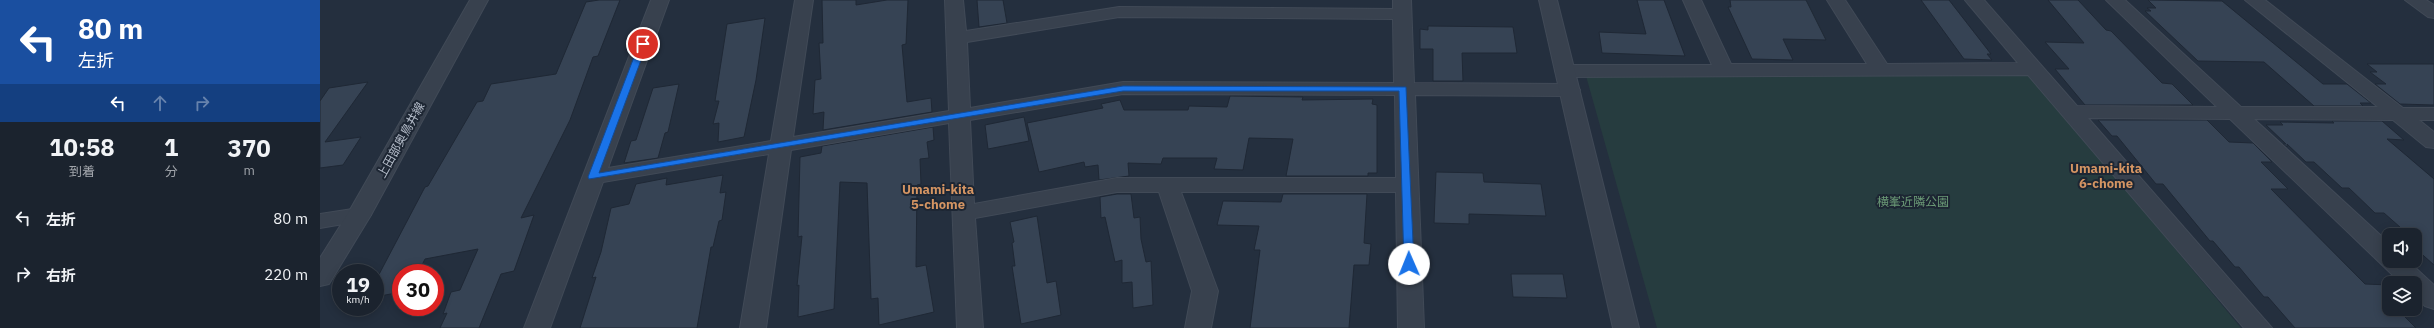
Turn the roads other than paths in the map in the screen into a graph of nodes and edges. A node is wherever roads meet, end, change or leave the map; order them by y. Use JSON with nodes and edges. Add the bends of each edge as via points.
{"nodes":[{"id":1,"x":479,"y":0,"type":"edge"},
{"id":2,"x":660,"y":0,"type":"edge"},
{"id":3,"x":804,"y":0,"type":"edge"},
{"id":4,"x":954,"y":0,"type":"edge"},
{"id":5,"x":1548,"y":0,"type":"edge"},
{"id":6,"x":1692,"y":0,"type":"edge"},
{"id":7,"x":1836,"y":0,"type":"edge"},
{"id":8,"x":1974,"y":0,"type":"edge"},
{"id":9,"x":2115,"y":0,"type":"edge"},
{"id":10,"x":2254,"y":0,"type":"edge"},
{"id":11,"x":2414,"y":0,"type":"edge"},
{"id":12,"x":1118,"y":6,"type":"edge"},
{"id":13,"x":1259,"y":6,"type":"edge"},
{"id":14,"x":1402,"y":7,"type":"edge"},
{"id":15,"x":2434,"y":14,"type":"edge"},
{"id":16,"x":957,"y":38,"type":"junction"},
{"id":17,"x":2035,"y":69,"type":"junction"},
{"id":18,"x":1724,"y":70,"type":"junction"},
{"id":19,"x":1881,"y":70,"type":"junction"},
{"id":20,"x":1567,"y":81,"type":"junction"},
{"id":21,"x":1403,"y":89,"type":"junction"},
{"id":22,"x":2072,"y":112,"type":"junction"},
{"id":23,"x":2237,"y":113,"type":"junction"},
{"id":24,"x":2397,"y":114,"type":"junction"},
{"id":25,"x":2434,"y":114,"type":"edge"},
{"id":26,"x":959,"y":115,"type":"junction"},
{"id":27,"x":2434,"y":142,"type":"edge"},
{"id":28,"x":783,"y":145,"type":"junction"},
{"id":29,"x":592,"y":177,"type":"junction"},
{"id":30,"x":1407,"y":185,"type":"junction"},
{"id":31,"x":1168,"y":186,"type":"junction"},
{"id":32,"x":963,"y":213,"type":"junction"},
{"id":33,"x":359,"y":215,"type":"junction"},
{"id":34,"x":320,"y":221,"type":"edge"},
{"id":35,"x":2382,"y":250,"type":"edge"},
{"id":36,"x":2400,"y":268,"type":"edge"},
{"id":37,"x":320,"y":278,"type":"edge"},
{"id":38,"x":2434,"y":300,"type":"edge"},
{"id":39,"x":537,"y":328,"type":"edge"},
{"id":40,"x":753,"y":328,"type":"edge"},
{"id":41,"x":970,"y":328,"type":"edge"},
{"id":42,"x":1198,"y":328,"type":"edge"},
{"id":43,"x":1411,"y":328,"type":"edge"},
{"id":44,"x":1626,"y":328,"type":"edge"},
{"id":45,"x":2259,"y":328,"type":"edge"}],
"edges":[{"from":1,"to":33,"type":"street","name":"上田部奥鳥井線"},
{"from":2,"to":29,"type":"street"},
{"from":3,"to":28,"type":"street"},
{"from":4,"to":16,"type":"street"},
{"from":5,"to":20,"type":"street"},
{"from":6,"to":18,"type":"street"},
{"from":7,"to":19,"type":"street"},
{"from":8,"to":17,"type":"street"},
{"from":9,"to":23,"type":"street"},
{"from":10,"to":24,"type":"street"},
{"from":11,"to":15,"type":"street"},
{"from":12,"to":13,"type":"street"},
{"from":12,"to":16,"type":"street"},
{"from":13,"to":14,"type":"street"},
{"from":14,"to":21,"type":"street"},
{"from":16,"to":26,"type":"street"},
{"from":17,"to":19,"type":"street"},
{"from":17,"to":22,"type":"street"},
{"from":18,"to":19,"type":"street"},
{"from":18,"to":20,"type":"street"},
{"from":20,"to":21,"type":"street"},
{"from":20,"to":44,"type":"street"},
{"from":21,"to":26,"type":"street","via":[[1123,88]]},
{"from":21,"to":30,"type":"street"},
{"from":22,"to":23,"type":"street"},
{"from":22,"to":45,"type":"street"},
{"from":23,"to":24,"type":"street"},
{"from":23,"to":35,"type":"street"},
{"from":24,"to":25,"type":"street"},
{"from":24,"to":27,"type":"street"},
{"from":26,"to":28,"type":"street"},
{"from":26,"to":32,"type":"street"},
{"from":28,"to":29,"type":"street"},
{"from":28,"to":40,"type":"street"},
{"from":29,"to":39,"type":"street"},
{"from":30,"to":31,"type":"street"},
{"from":30,"to":43,"type":"street"},
{"from":31,"to":32,"type":"street","via":[[1117,185]]},
{"from":31,"to":42,"type":"street","via":[[1205,291]]},
{"from":32,"to":41,"type":"street"},
{"from":33,"to":34,"type":"street"},
{"from":33,"to":37,"type":"street","name":"上田部奥鳥井線"},
{"from":36,"to":38,"type":"street"}]}
